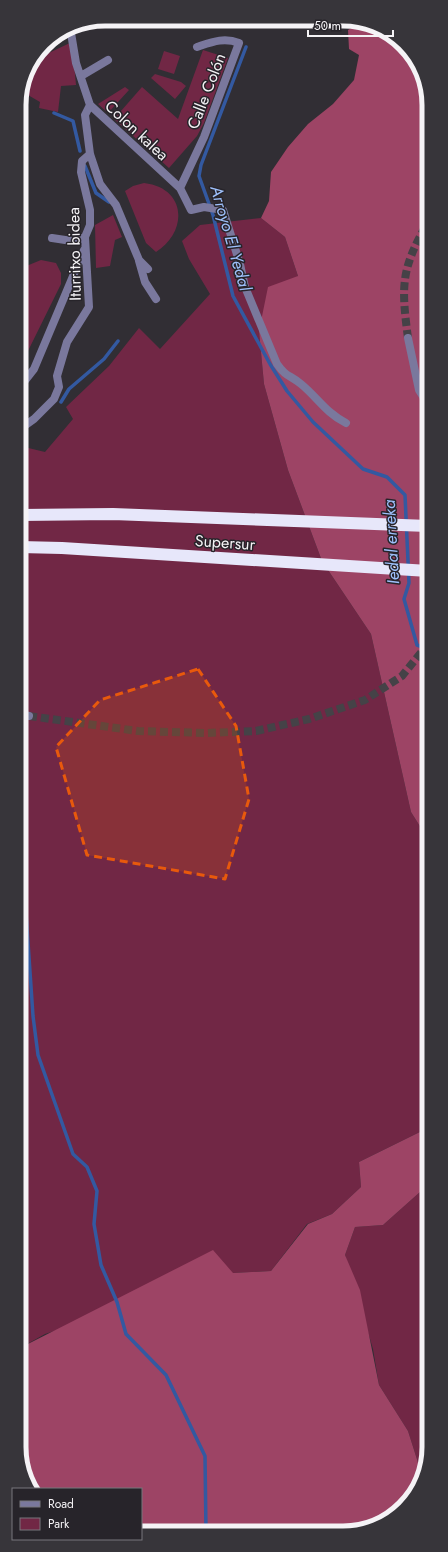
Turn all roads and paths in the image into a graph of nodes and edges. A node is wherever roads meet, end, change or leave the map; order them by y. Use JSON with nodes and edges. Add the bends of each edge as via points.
{"nodes":[{"id":1,"x":71,"y":34,"type":"edge"},
{"id":2,"x":197,"y":47,"type":"dead end"},
{"id":3,"x":108,"y":60,"type":"dead end"},
{"id":4,"x":80,"y":76,"type":"junction"},
{"id":5,"x":90,"y":105,"type":"junction"},
{"id":6,"x":90,"y":154,"type":"junction"},
{"id":7,"x":180,"y":188,"type":"junction"},
{"id":8,"x":85,"y":237,"type":"junction"},
{"id":9,"x":52,"y":238,"type":"dead end"},
{"id":10,"x":86,"y":246,"type":"junction"},
{"id":11,"x":138,"y":260,"type":"junction"},
{"id":12,"x":148,"y":269,"type":"dead end"},
{"id":13,"x":156,"y":299,"type":"dead end"},
{"id":14,"x":408,"y":338,"type":"tunnel mouth"},
{"id":15,"x":26,"y":379,"type":"edge"},
{"id":16,"x":422,"y":395,"type":"edge"},
{"id":17,"x":346,"y":423,"type":"dead end"},
{"id":18,"x":26,"y":425,"type":"edge"},
{"id":19,"x":26,"y":514,"type":"edge"},
{"id":20,"x":422,"y":526,"type":"edge"},
{"id":21,"x":26,"y":547,"type":"edge"},
{"id":22,"x":422,"y":571,"type":"edge"},
{"id":23,"x":26,"y":715,"type":"edge"},
{"id":24,"x":29,"y":716,"type":"tunnel mouth"}],
"edges":[{"from":1,"to":4,"type":"street","name":"Colon kalea"},
{"from":2,"to":7,"type":"street","name":"Calle Colón","via":[[228,39],[239,43],[204,137]]},
{"from":3,"to":4,"type":"street"},
{"from":4,"to":5,"type":"street","name":"Colon kalea"},
{"from":5,"to":6,"type":"street","via":[[85,115]]},
{"from":5,"to":7,"type":"street","name":"Colon kalea"},
{"from":6,"to":8,"type":"street","name":"Iturritxo bidea","via":[[82,161],[81,172],[90,210],[90,225]]},
{"from":6,"to":11,"type":"street","via":[[100,184],[116,205]]},
{"from":7,"to":17,"type":"street","name":"Colon kalea","via":[[191,210],[223,210],[245,287],[277,364],[284,374],[300,384],[332,416]]},
{"from":8,"to":9,"type":"street","via":[[72,241]]},
{"from":8,"to":10,"type":"street","name":"Iturritxo bidea"},
{"from":10,"to":15,"type":"street","via":[[34,369]]},
{"from":10,"to":18,"type":"street","name":"Iturritxo bidea","via":[[89,307],[67,342],[57,376],[59,387],[54,399]]},
{"from":11,"to":12,"type":"street"},
{"from":11,"to":13,"type":"street","via":[[145,282]]},
{"from":14,"to":16,"type":"street","via":[[413,370]]},
{"from":19,"to":20,"type":"highway","name":"Supersur","via":[[230,518]]},
{"from":21,"to":22,"type":"highway","name":"Supersur"},
{"from":23,"to":24,"type":"street"}]}
